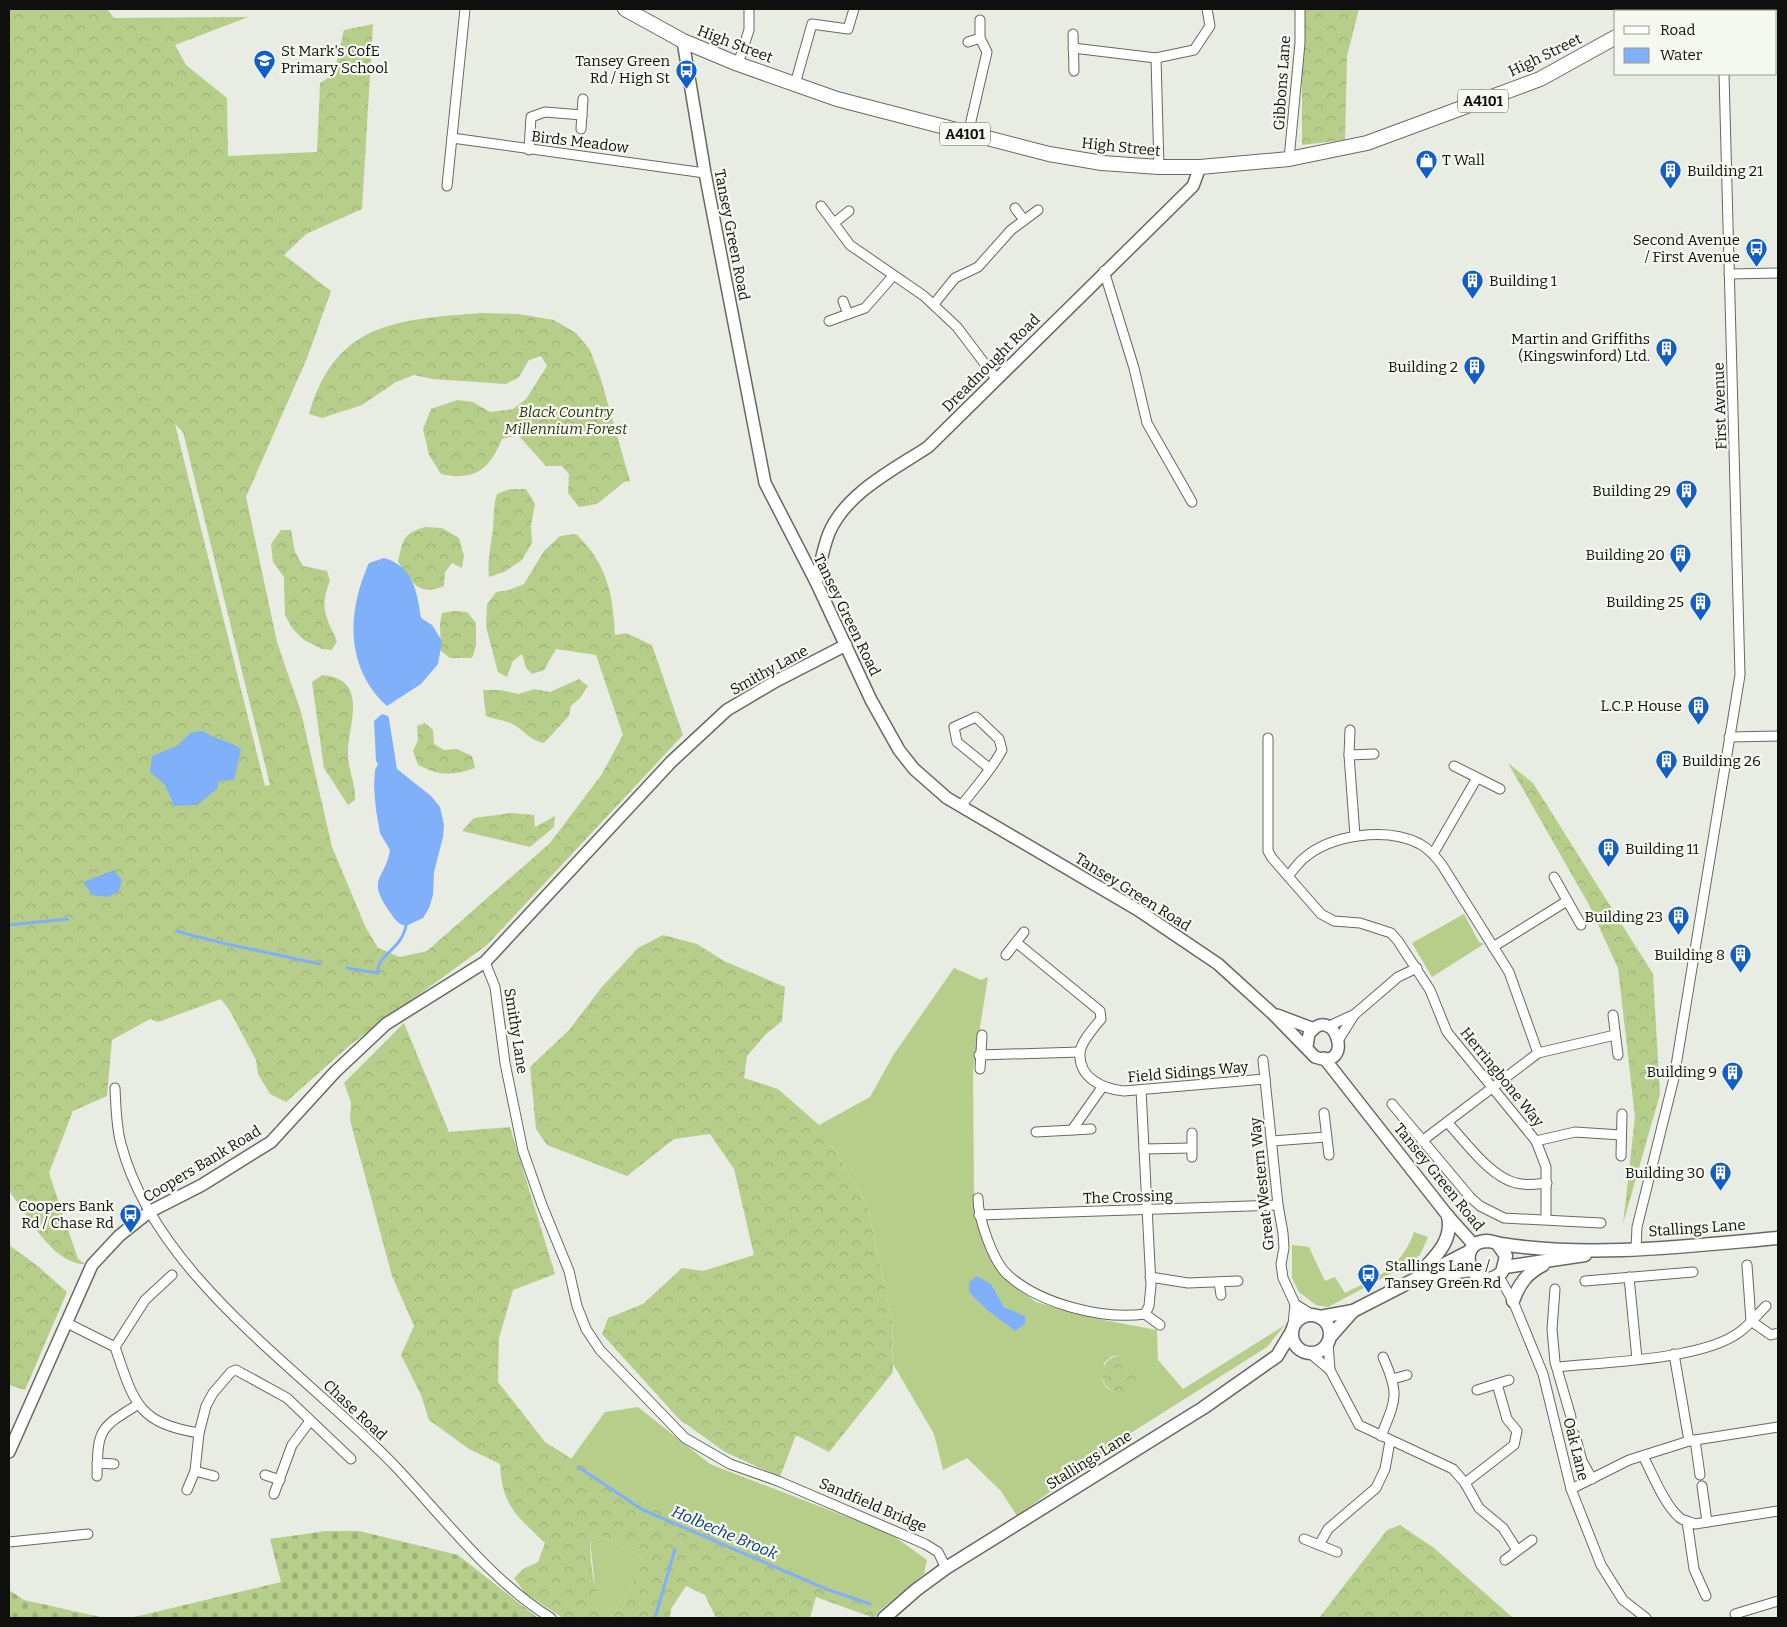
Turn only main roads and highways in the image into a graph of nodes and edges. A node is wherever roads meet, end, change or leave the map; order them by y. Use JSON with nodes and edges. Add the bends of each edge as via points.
{"nodes":[{"id":1,"x":625,"y":9,"type":"edge"},
{"id":2,"x":1614,"y":38,"type":"edge"},
{"id":3,"x":1448,"y":1216,"type":"road end"},
{"id":4,"x":1778,"y":1238,"type":"edge"},
{"id":5,"x":1497,"y":1243,"type":"junction"},
{"id":6,"x":1472,"y":1248,"type":"junction"},
{"id":7,"x":1619,"y":1250,"type":"junction"},
{"id":8,"x":1552,"y":1260,"type":"junction"},
{"id":9,"x":1471,"y":1270,"type":"junction"},
{"id":10,"x":1501,"y":1271,"type":"junction"},
{"id":11,"x":1416,"y":1277,"type":"junction"},
{"id":12,"x":1513,"y":1300,"type":"road end"},
{"id":13,"x":1353,"y":1311,"type":"junction"},
{"id":14,"x":1316,"y":1316,"type":"junction"},
{"id":15,"x":1292,"y":1328,"type":"junction"},
{"id":16,"x":1329,"y":1341,"type":"junction"},
{"id":17,"x":1309,"y":1353,"type":"junction"},
{"id":18,"x":1277,"y":1356,"type":"junction"},
{"id":19,"x":884,"y":1618,"type":"edge"}],
"edges":[{"from":1,"to":2,"type":"main road","name":"High Street","number":"A4101","via":[[683,41],[837,99],[1049,154],[1102,163],[1158,167],[1200,167],[1289,159],[1367,143],[1540,79]]},
{"from":3,"to":11,"type":"main road","via":[[1451,1227],[1447,1240]]},
{"from":4,"to":7,"type":"main road","name":"Stallings Lane"},
{"from":5,"to":6,"type":"main road","via":[[1485,1241]]},
{"from":5,"to":7,"type":"main road","via":[[1526,1248]]},
{"from":5,"to":10,"type":"main road","via":[[1504,1251]]},
{"from":6,"to":9,"type":"main road","via":[[1468,1257]]},
{"from":6,"to":11,"type":"main road"},
{"from":7,"to":8,"type":"main road"},
{"from":8,"to":10,"type":"main road"},
{"from":8,"to":12,"type":"main road","via":[[1530,1272]]},
{"from":9,"to":10,"type":"main road","via":[[1486,1279]]},
{"from":9,"to":11,"type":"main road"},
{"from":11,"to":13,"type":"main road"},
{"from":13,"to":14,"type":"main road"},
{"from":13,"to":16,"type":"main road"},
{"from":14,"to":15,"type":"main road","via":[[1298,1319]]},
{"from":14,"to":16,"type":"main road","via":[[1326,1322],[1330,1330]]},
{"from":15,"to":17,"type":"main road","via":[[1295,1345]]},
{"from":15,"to":18,"type":"main road","name":"Stallings Lane"},
{"from":16,"to":17,"type":"main road","via":[[1323,1349]]},
{"from":17,"to":18,"type":"main road","name":"Stallings Lane"},
{"from":18,"to":19,"type":"main road","name":"Stallings Lane","via":[[1203,1408],[946,1568]]}]}
